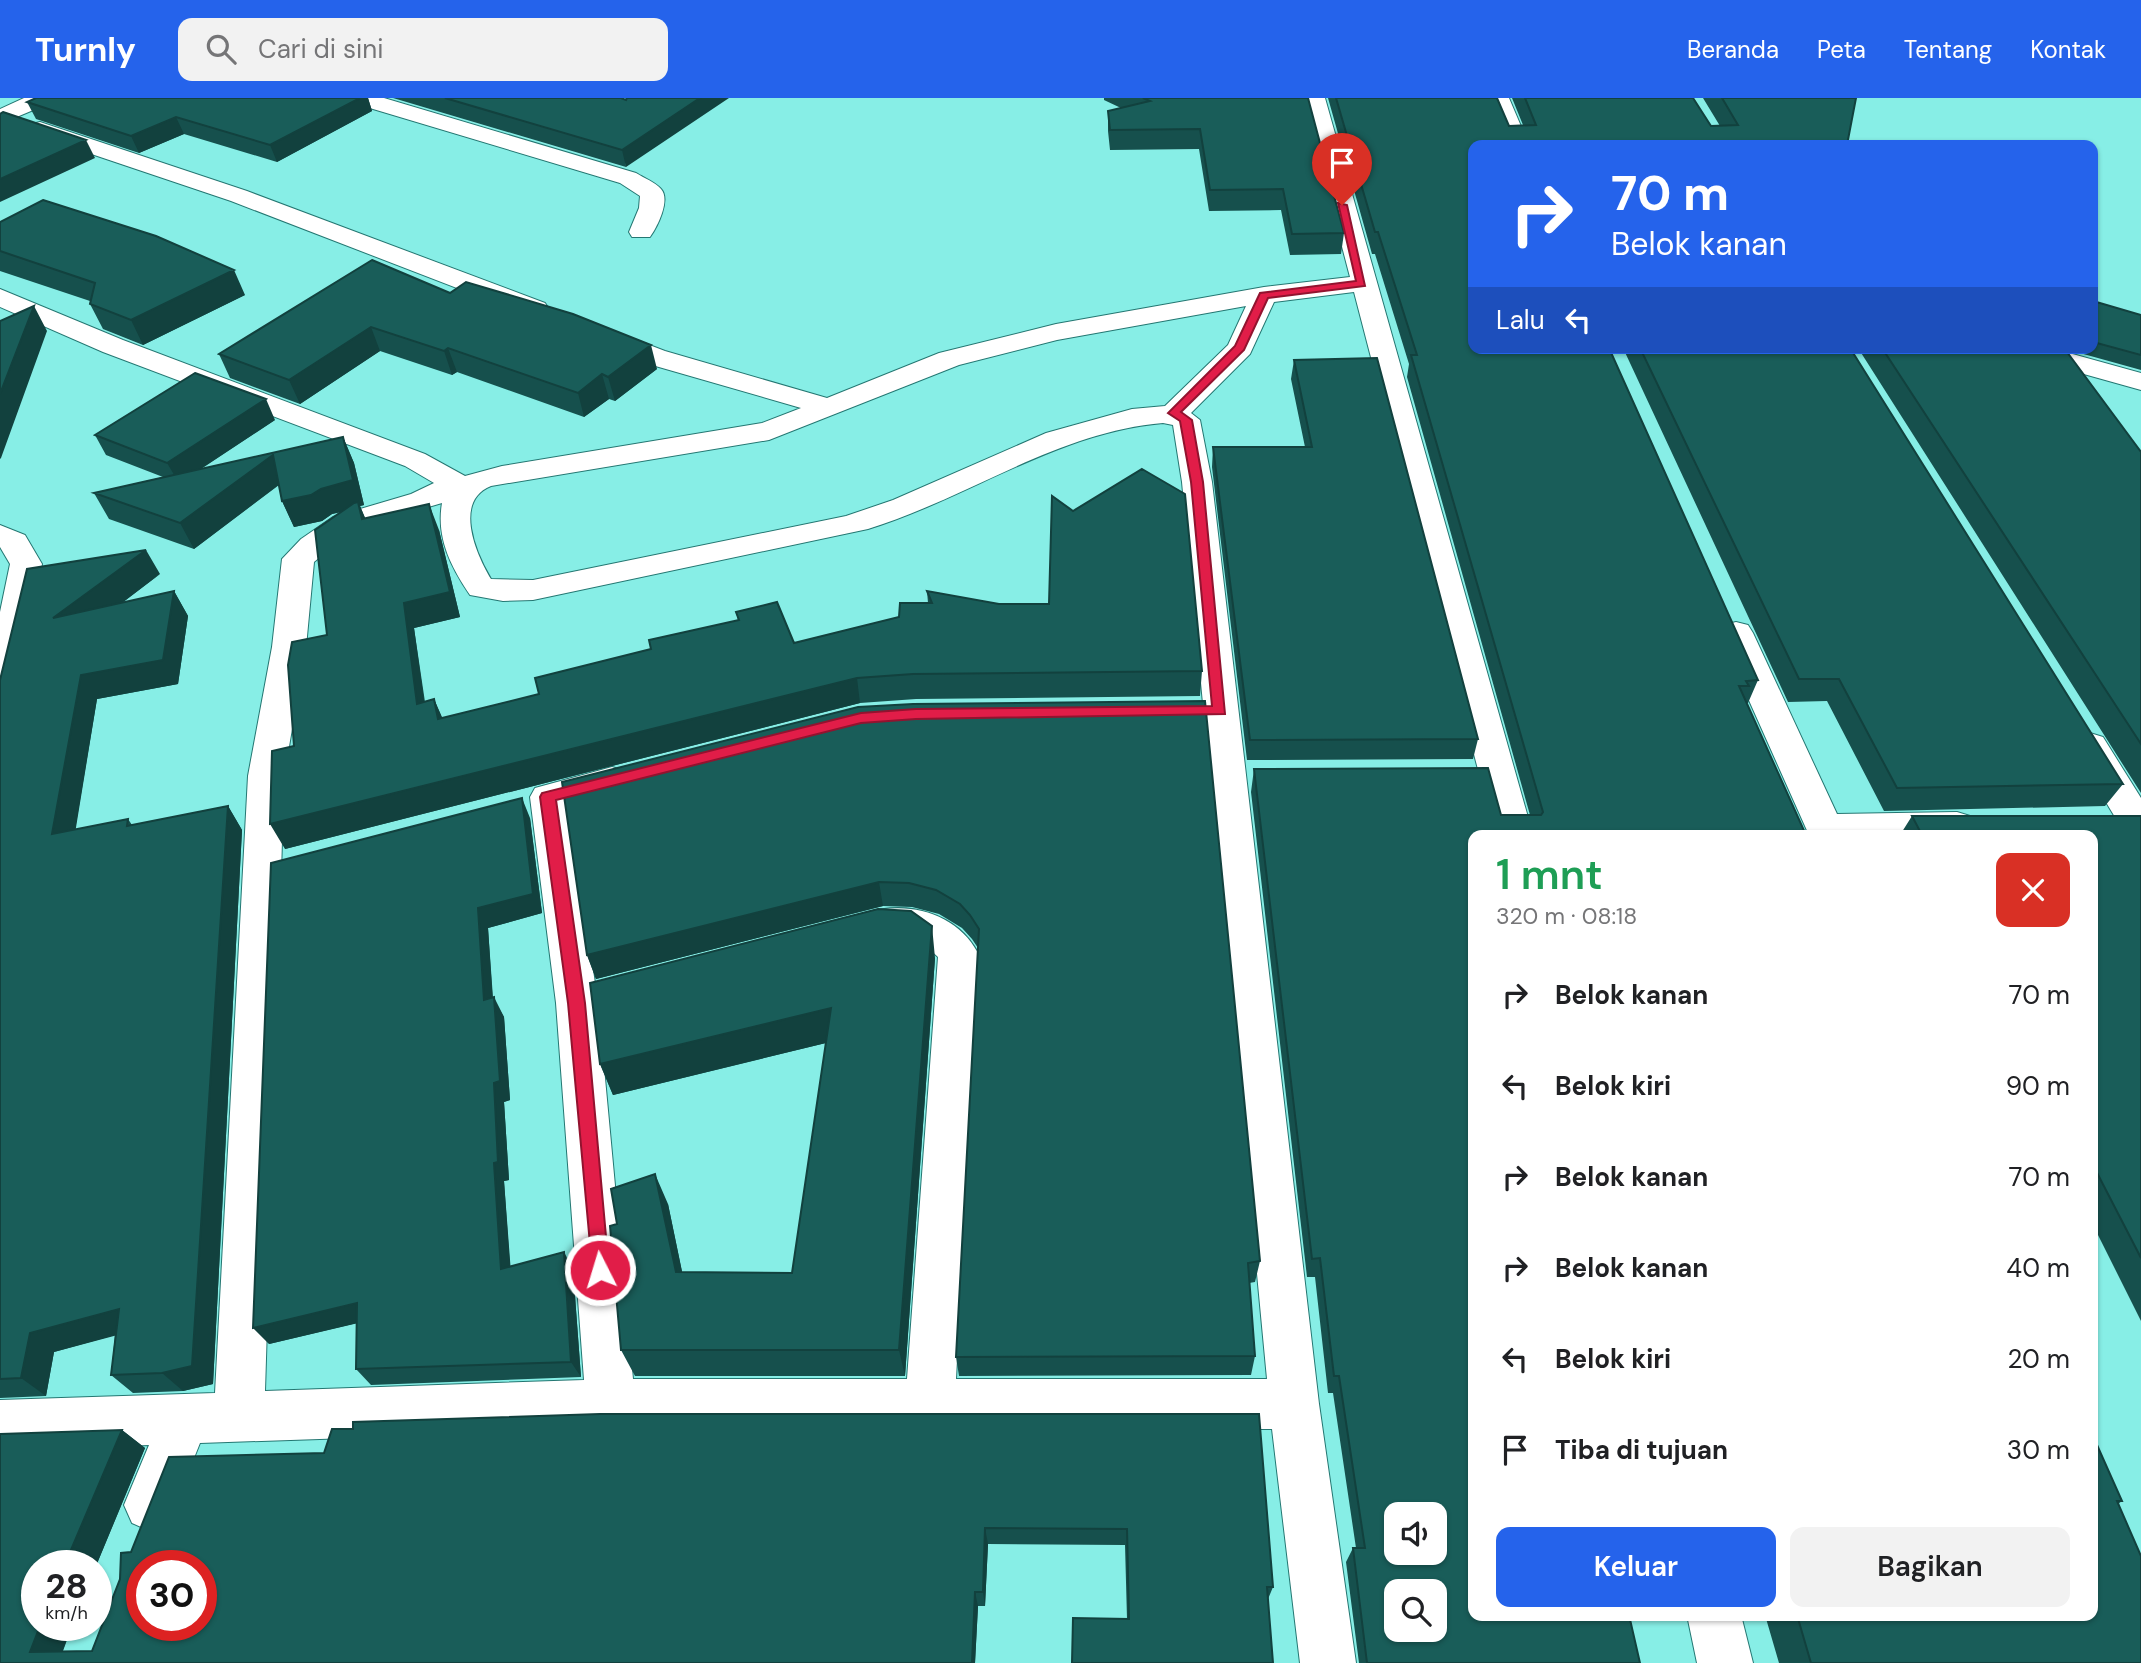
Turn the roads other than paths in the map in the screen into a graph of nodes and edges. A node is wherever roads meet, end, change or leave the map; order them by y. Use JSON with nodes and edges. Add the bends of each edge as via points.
{"nodes":[{"id":1,"x":42,"y":98,"type":"edge"},
{"id":2,"x":361,"y":98,"type":"edge"},
{"id":3,"x":1314,"y":98,"type":"edge"},
{"id":4,"x":1498,"y":98,"type":"edge"},
{"id":5,"x":1,"y":116,"type":"edge"},
{"id":6,"x":1516,"y":140,"type":"edge"},
{"id":7,"x":641,"y":232,"type":"dead end"},
{"id":8,"x":1362,"y":284,"type":"junction"},
{"id":9,"x":1264,"y":295,"type":"junction"},
{"id":10,"x":0,"y":297,"type":"edge"},
{"id":11,"x":557,"y":317,"type":"edge"},
{"id":12,"x":582,"y":327,"type":"edge"},
{"id":13,"x":2055,"y":354,"type":"edge"},
{"id":14,"x":2057,"y":354,"type":"edge"},
{"id":15,"x":2141,"y":382,"type":"edge"},
{"id":16,"x":2083,"y":391,"type":"edge"},
{"id":17,"x":827,"y":407,"type":"junction"},
{"id":18,"x":1174,"y":413,"type":"junction"},
{"id":19,"x":458,"y":487,"type":"junction"},
{"id":20,"x":0,"y":535,"type":"edge"},
{"id":21,"x":1721,"y":602,"type":"edge"},
{"id":22,"x":0,"y":695,"type":"edge"},
{"id":23,"x":2073,"y":719,"type":"edge"},
{"id":24,"x":652,"y":770,"type":"edge"},
{"id":25,"x":1500,"y":775,"type":"junction"},
{"id":26,"x":1226,"y":776,"type":"junction"},
{"id":27,"x":1267,"y":776,"type":"edge"},
{"id":28,"x":1459,"y":776,"type":"edge"},
{"id":29,"x":2096,"y":822,"type":"edge"},
{"id":30,"x":2139,"y":822,"type":"edge"},
{"id":31,"x":1988,"y":825,"type":"edge"},
{"id":32,"x":1513,"y":830,"type":"edge"},
{"id":33,"x":1826,"y":830,"type":"edge"},
{"id":34,"x":1873,"y":830,"type":"edge"},
{"id":35,"x":843,"y":934,"type":"edge"},
{"id":36,"x":617,"y":993,"type":"edge"},
{"id":37,"x":577,"y":1003,"type":"junction"},
{"id":38,"x":930,"y":1403,"type":"junction"},
{"id":39,"x":611,"y":1404,"type":"junction"},
{"id":40,"x":1294,"y":1404,"type":"junction"},
{"id":41,"x":239,"y":1414,"type":"junction"},
{"id":42,"x":185,"y":1418,"type":"junction"},
{"id":43,"x":0,"y":1425,"type":"edge"},
{"id":44,"x":133,"y":1547,"type":"edge"},
{"id":45,"x":1715,"y":1621,"type":"edge"},
{"id":46,"x":1328,"y":1663,"type":"edge"},
{"id":47,"x":1725,"y":1663,"type":"edge"}],
"edges":[{"from":1,"to":5,"type":"street"},
{"from":2,"to":7,"type":"street","via":[[628,178],[652,193]]},
{"from":3,"to":8,"type":"street"},
{"from":4,"to":6,"type":"street"},
{"from":5,"to":11,"type":"street","via":[[239,196]]},
{"from":8,"to":9,"type":"street"},
{"from":8,"to":25,"type":"street"},
{"from":9,"to":17,"type":"street","via":[[1069,330],[949,359]]},
{"from":9,"to":18,"type":"street","via":[[1240,348]]},
{"from":10,"to":19,"type":"street","via":[[114,346],[415,460]]},
{"from":12,"to":17,"type":"street","via":[[655,356]]},
{"from":13,"to":16,"type":"street"},
{"from":14,"to":15,"type":"street"},
{"from":17,"to":19,"type":"street","via":[[769,431],[502,475]]},
{"from":18,"to":19,"type":"street","via":[[1153,413],[1068,436],[857,525],[533,590],[481,588],[466,568],[453,512]]},
{"from":18,"to":26,"type":"street","via":[[1186,420],[1197,482],[1206,711]]},
{"from":19,"to":41,"type":"street","via":[[418,504],[361,516],[323,536],[298,559],[289,647],[265,776],[277,867]]},
{"from":20,"to":22,"type":"street","via":[[15,542],[26,564]]},
{"from":21,"to":33,"type":"street"},
{"from":23,"to":30,"type":"street"},
{"from":24,"to":37,"type":"street","via":[[534,800]]},
{"from":25,"to":28,"type":"street"},
{"from":25,"to":32,"type":"street"},
{"from":26,"to":27,"type":"street"},
{"from":26,"to":40,"type":"street"},
{"from":29,"to":30,"type":"street"},
{"from":31,"to":34,"type":"street"},
{"from":35,"to":38,"type":"street","via":[[906,922],[930,928],[958,954]]},
{"from":36,"to":37,"type":"street"},
{"from":37,"to":39,"type":"street"},
{"from":38,"to":39,"type":"street"},
{"from":38,"to":40,"type":"street"},
{"from":39,"to":41,"type":"street"},
{"from":40,"to":46,"type":"street"},
{"from":41,"to":42,"type":"street"},
{"from":42,"to":43,"type":"street"},
{"from":42,"to":44,"type":"street"},
{"from":45,"to":47,"type":"street"}]}
